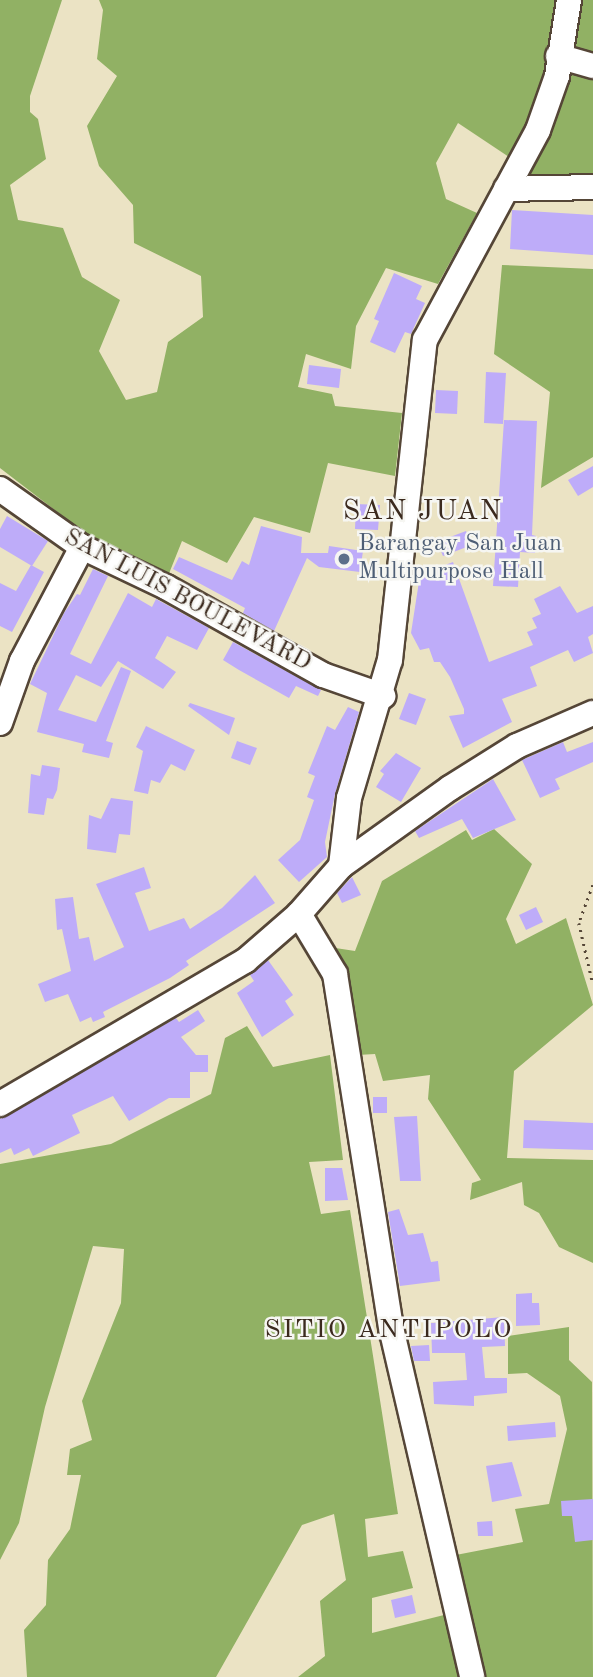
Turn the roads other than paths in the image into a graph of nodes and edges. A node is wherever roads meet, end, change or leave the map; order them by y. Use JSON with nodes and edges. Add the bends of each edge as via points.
{"nodes":[{"id":1,"x":569,"y":0,"type":"edge"},
{"id":2,"x":558,"y":56,"type":"junction"},
{"id":3,"x":593,"y":66,"type":"edge"},
{"id":4,"x":593,"y":187,"type":"edge"},
{"id":5,"x":506,"y":189,"type":"junction"},
{"id":6,"x":0,"y":489,"type":"edge"},
{"id":7,"x":82,"y":547,"type":"junction"},
{"id":8,"x":383,"y":696,"type":"junction"},
{"id":9,"x":593,"y":713,"type":"edge"},
{"id":10,"x":0,"y":723,"type":"edge"},
{"id":11,"x":341,"y":866,"type":"junction"},
{"id":12,"x":299,"y":914,"type":"junction"},
{"id":13,"x":0,"y":1104,"type":"edge"},
{"id":14,"x":472,"y":1677,"type":"edge"}],
"edges":[{"from":1,"to":2,"type":"street"},
{"from":2,"to":3,"type":"street"},
{"from":2,"to":5,"type":"street","via":[[548,106]]},
{"from":4,"to":5,"type":"street"},
{"from":5,"to":8,"type":"street","via":[[425,340]]},
{"from":6,"to":7,"type":"street","name":"SAN LUIS BOULEVARD"},
{"from":7,"to":8,"type":"street","name":"SAN LUIS BOULEVARD","via":[[166,587],[323,675]]},
{"from":7,"to":10,"type":"street","via":[[22,661]]},
{"from":8,"to":11,"type":"street","via":[[349,799]]},
{"from":9,"to":11,"type":"street","via":[[517,746]]},
{"from":11,"to":12,"type":"street"},
{"from":12,"to":13,"type":"street","via":[[245,961]]},
{"from":12,"to":14,"type":"street","via":[[335,974],[391,1332]]}]}
